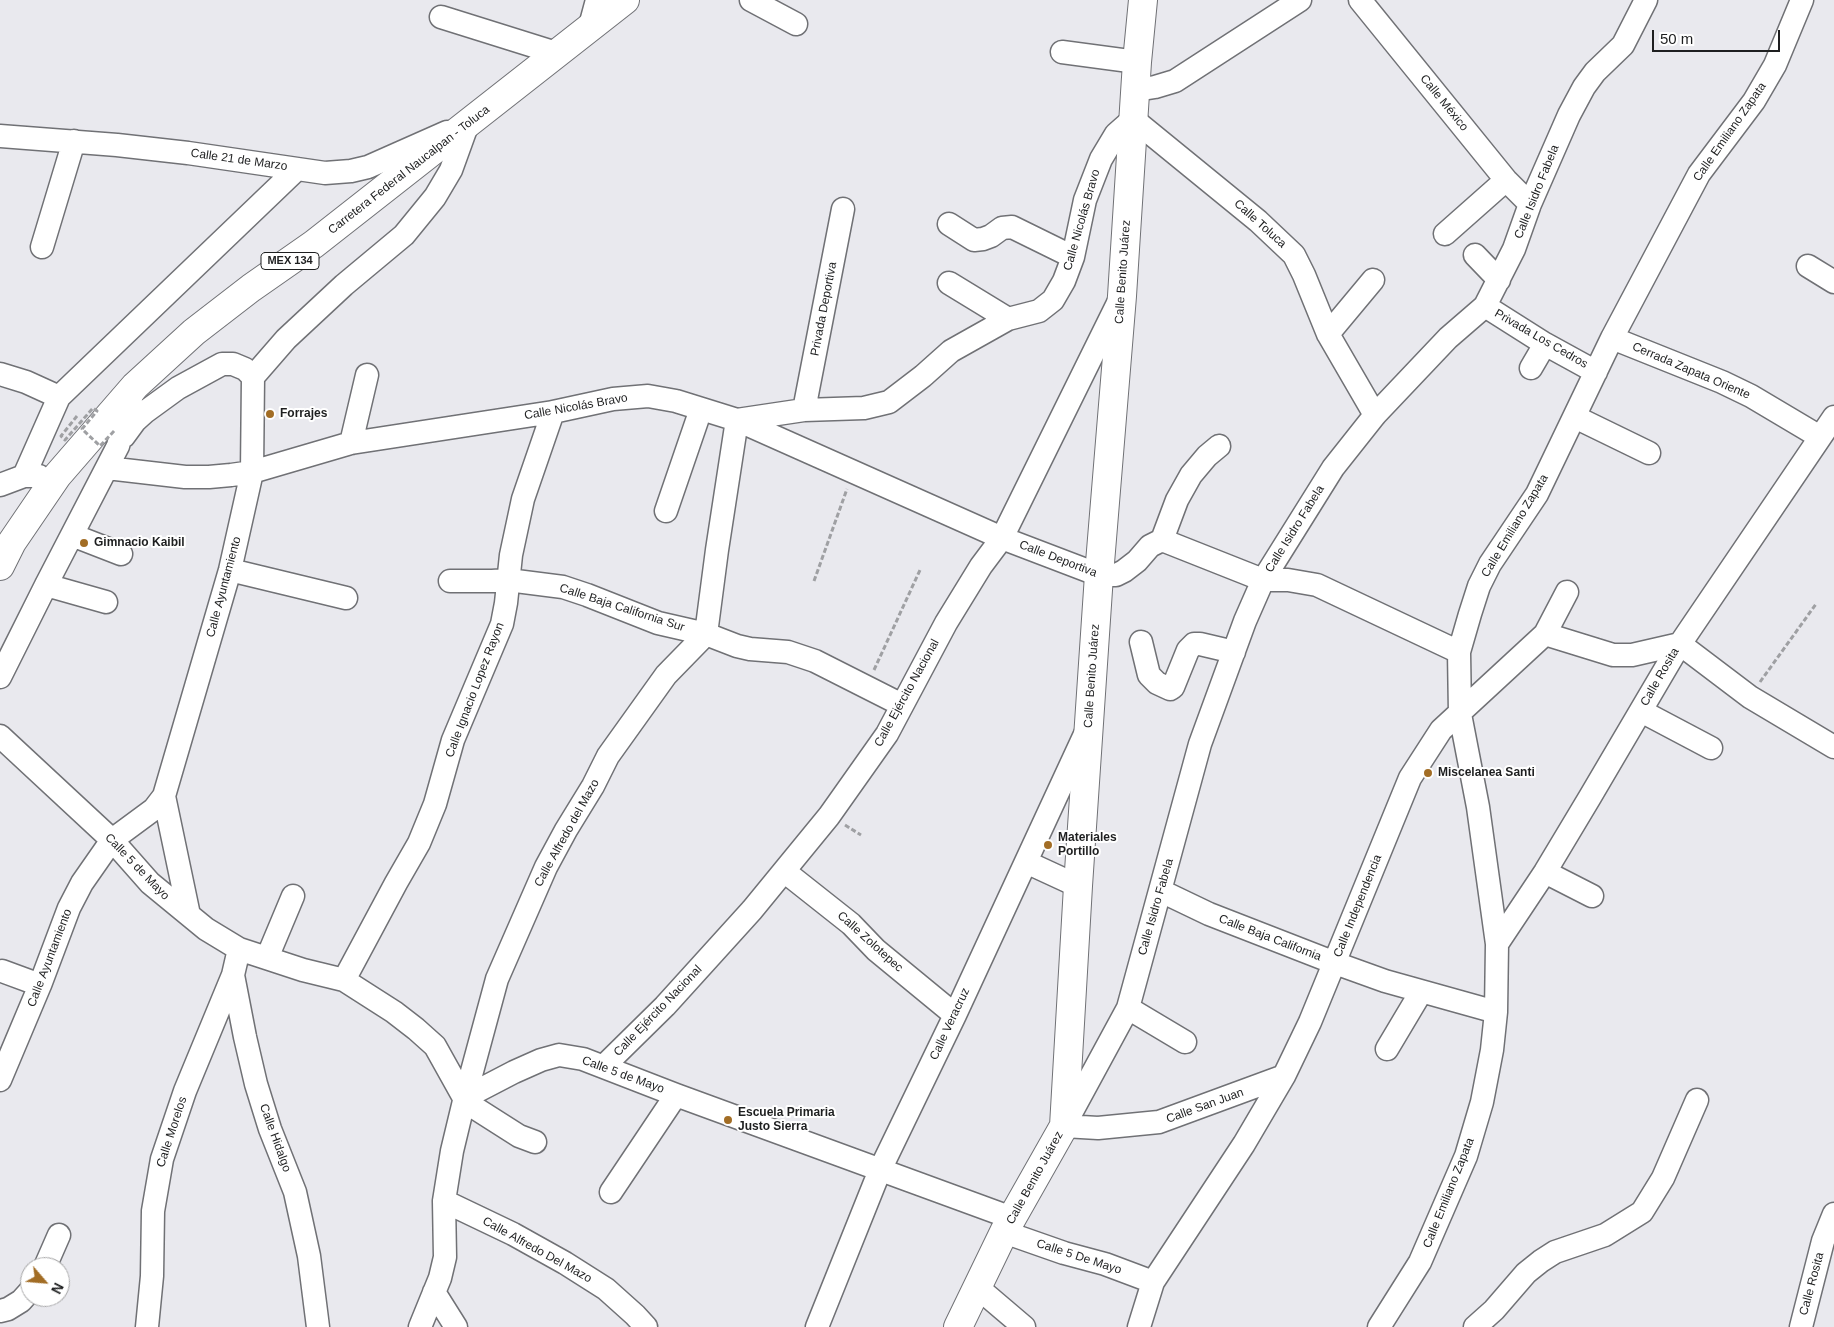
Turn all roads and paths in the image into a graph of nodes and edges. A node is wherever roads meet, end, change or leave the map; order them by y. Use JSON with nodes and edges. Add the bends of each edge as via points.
{"nodes":[{"id":1,"x":625,"y":0,"type":"edge"},
{"id":2,"x":751,"y":0,"type":"edge"},
{"id":3,"x":1143,"y":0,"type":"edge"},
{"id":4,"x":1300,"y":0,"type":"edge"},
{"id":5,"x":1360,"y":0,"type":"edge"},
{"id":6,"x":1646,"y":0,"type":"edge"},
{"id":7,"x":1802,"y":0,"type":"edge"},
{"id":8,"x":591,"y":8,"type":"edge"},
{"id":9,"x":441,"y":17,"type":"dead end"},
{"id":10,"x":796,"y":24,"type":"dead end"},
{"id":11,"x":1062,"y":52,"type":"dead end"},
{"id":12,"x":556,"y":53,"type":"junction"},
{"id":13,"x":1137,"y":62,"type":"junction"},
{"id":14,"x":1136,"y":90,"type":"junction"},
{"id":15,"x":1133,"y":119,"type":"junction"},
{"id":16,"x":468,"y":123,"type":"junction"},
{"id":17,"x":0,"y":136,"type":"edge"},
{"id":18,"x":74,"y":142,"type":"junction"},
{"id":19,"x":298,"y":169,"type":"junction"},
{"id":20,"x":1506,"y":180,"type":"junction"},
{"id":21,"x":1530,"y":204,"type":"junction"},
{"id":22,"x":843,"y":209,"type":"dead end"},
{"id":23,"x":949,"y":224,"type":"dead end"},
{"id":24,"x":1445,"y":234,"type":"dead end"},
{"id":25,"x":42,"y":247,"type":"dead end"},
{"id":26,"x":1475,"y":255,"type":"dead end"},
{"id":27,"x":1073,"y":257,"type":"junction"},
{"id":28,"x":1808,"y":266,"type":"dead end"},
{"id":29,"x":1373,"y":280,"type":"dead end"},
{"id":30,"x":1498,"y":280,"type":"junction"},
{"id":31,"x":1834,"y":282,"type":"edge"},
{"id":32,"x":949,"y":283,"type":"dead end"},
{"id":33,"x":1122,"y":296,"type":"junction"},
{"id":34,"x":1485,"y":306,"type":"junction"},
{"id":35,"x":1008,"y":319,"type":"junction"},
{"id":36,"x":1328,"y":334,"type":"junction"},
{"id":37,"x":1612,"y":338,"type":"junction"},
{"id":38,"x":1545,"y":344,"type":"junction"},
{"id":39,"x":1531,"y":368,"type":"dead end"},
{"id":40,"x":1596,"y":372,"type":"junction"},
{"id":41,"x":0,"y":374,"type":"edge"},
{"id":42,"x":366,"y":375,"type":"dead end"},
{"id":43,"x":253,"y":377,"type":"junction"},
{"id":44,"x":135,"y":386,"type":"junction"},
{"id":45,"x":60,"y":397,"type":"junction"},
{"id":46,"x":701,"y":409,"type":"junction"},
{"id":47,"x":804,"y":410,"type":"junction"},
{"id":48,"x":553,"y":412,"type":"junction"},
{"id":49,"x":1375,"y":414,"type":"junction"},
{"id":50,"x":77,"y":416,"type":"dead end"},
{"id":51,"x":1575,"y":417,"type":"junction"},
{"id":52,"x":1834,"y":417,"type":"edge"},
{"id":53,"x":736,"y":420,"type":"junction"},
{"id":54,"x":1820,"y":437,"type":"junction"},
{"id":55,"x":116,"y":438,"type":"junction"},
{"id":56,"x":351,"y":443,"type":"junction"},
{"id":57,"x":1219,"y":446,"type":"dead end"},
{"id":58,"x":1649,"y":453,"type":"dead end"},
{"id":59,"x":107,"y":468,"type":"junction"},
{"id":60,"x":252,"y":472,"type":"junction"},
{"id":61,"x":854,"y":472,"type":"junction"},
{"id":62,"x":24,"y":476,"type":"junction"},
{"id":63,"x":57,"y":476,"type":"junction"},
{"id":64,"x":0,"y":486,"type":"edge"},
{"id":65,"x":666,"y":511,"type":"dead end"},
{"id":66,"x":72,"y":535,"type":"junction"},
{"id":67,"x":1002,"y":538,"type":"junction"},
{"id":68,"x":1162,"y":540,"type":"junction"},
{"id":69,"x":122,"y":554,"type":"dead end"},
{"id":70,"x":0,"y":566,"type":"edge"},
{"id":71,"x":230,"y":570,"type":"junction"},
{"id":72,"x":920,"y":570,"type":"dead end"},
{"id":73,"x":1099,"y":575,"type":"junction"},
{"id":74,"x":508,"y":580,"type":"junction"},
{"id":75,"x":1263,"y":580,"type":"junction"},
{"id":76,"x":450,"y":581,"type":"dead end"},
{"id":77,"x":814,"y":581,"type":"dead end"},
{"id":78,"x":46,"y":585,"type":"junction"},
{"id":79,"x":1567,"y":592,"type":"dead end"},
{"id":80,"x":346,"y":598,"type":"dead end"},
{"id":81,"x":106,"y":602,"type":"dead end"},
{"id":82,"x":1816,"y":604,"type":"dead end"},
{"id":83,"x":706,"y":634,"type":"junction"},
{"id":84,"x":1545,"y":634,"type":"junction"},
{"id":85,"x":1141,"y":642,"type":"dead end"},
{"id":86,"x":1680,"y":644,"type":"junction"},
{"id":87,"x":1234,"y":652,"type":"junction"},
{"id":88,"x":1459,"y":652,"type":"junction"},
{"id":89,"x":0,"y":677,"type":"edge"},
{"id":90,"x":866,"y":686,"type":"junction"},
{"id":91,"x":1750,"y":697,"type":"junction"},
{"id":92,"x":902,"y":705,"type":"junction"},
{"id":93,"x":1641,"y":711,"type":"junction"},
{"id":94,"x":1460,"y":714,"type":"junction"},
{"id":95,"x":1089,"y":724,"type":"junction"},
{"id":96,"x":0,"y":736,"type":"edge"},
{"id":97,"x":1834,"y":747,"type":"edge"},
{"id":98,"x":1711,"y":748,"type":"dead end"},
{"id":99,"x":164,"y":796,"type":"junction"},
{"id":100,"x":112,"y":840,"type":"junction"},
{"id":101,"x":1026,"y":862,"type":"junction"},
{"id":102,"x":784,"y":871,"type":"junction"},
{"id":103,"x":1545,"y":872,"type":"junction"},
{"id":104,"x":1078,"y":886,"type":"junction"},
{"id":105,"x":1161,"y":891,"type":"junction"},
{"id":106,"x":293,"y":896,"type":"dead end"},
{"id":107,"x":1592,"y":896,"type":"dead end"},
{"id":108,"x":189,"y":915,"type":"junction"},
{"id":109,"x":1497,"y":944,"type":"junction"},
{"id":110,"x":239,"y":948,"type":"junction"},
{"id":111,"x":268,"y":958,"type":"junction"},
{"id":112,"x":1335,"y":963,"type":"junction"},
{"id":113,"x":2,"y":971,"type":"dead end"},
{"id":114,"x":233,"y":975,"type":"junction"},
{"id":115,"x":344,"y":980,"type":"junction"},
{"id":116,"x":40,"y":985,"type":"junction"},
{"id":117,"x":1421,"y":992,"type":"junction"},
{"id":118,"x":1128,"y":1008,"type":"junction"},
{"id":119,"x":1496,"y":1012,"type":"junction"},
{"id":120,"x":955,"y":1015,"type":"junction"},
{"id":121,"x":1185,"y":1042,"type":"dead end"},
{"id":122,"x":1386,"y":1049,"type":"dead end"},
{"id":123,"x":604,"y":1066,"type":"junction"},
{"id":124,"x":1284,"y":1076,"type":"junction"},
{"id":125,"x":0,"y":1080,"type":"edge"},
{"id":126,"x":676,"y":1095,"type":"junction"},
{"id":127,"x":464,"y":1100,"type":"junction"},
{"id":128,"x":1697,"y":1100,"type":"dead end"},
{"id":129,"x":1064,"y":1126,"type":"junction"},
{"id":130,"x":534,"y":1142,"type":"dead end"},
{"id":131,"x":880,"y":1170,"type":"junction"},
{"id":132,"x":611,"y":1192,"type":"dead end"},
{"id":133,"x":444,"y":1201,"type":"junction"},
{"id":134,"x":1834,"y":1214,"type":"edge"},
{"id":135,"x":1008,"y":1225,"type":"junction"},
{"id":136,"x":59,"y":1235,"type":"dead end"},
{"id":137,"x":49,"y":1257,"type":"edge"},
{"id":138,"x":1153,"y":1282,"type":"junction"},
{"id":139,"x":977,"y":1287,"type":"junction"},
{"id":140,"x":434,"y":1292,"type":"junction"},
{"id":141,"x":20,"y":1302,"type":"edge"},
{"id":142,"x":0,"y":1311,"type":"edge"},
{"id":143,"x":147,"y":1327,"type":"edge"},
{"id":144,"x":318,"y":1327,"type":"edge"},
{"id":145,"x":420,"y":1327,"type":"edge"},
{"id":146,"x":456,"y":1327,"type":"edge"},
{"id":147,"x":646,"y":1327,"type":"edge"},
{"id":148,"x":817,"y":1327,"type":"edge"},
{"id":149,"x":958,"y":1327,"type":"edge"},
{"id":150,"x":1024,"y":1327,"type":"edge"},
{"id":151,"x":1139,"y":1327,"type":"edge"},
{"id":152,"x":1379,"y":1327,"type":"edge"},
{"id":153,"x":1475,"y":1327,"type":"edge"},
{"id":154,"x":1801,"y":1327,"type":"edge"}],
"edges":[{"from":1,"to":8,"type":"main road","name":"Carretera Federal Naucalpan - Toluca","number":"MEX 134"},
{"from":2,"to":10,"type":"street"},
{"from":3,"to":13,"type":"main road","name":"Calle Benito Juárez"},
{"from":4,"to":14,"type":"street","via":[[1175,82]]},
{"from":5,"to":20,"type":"street","name":"Calle México"},
{"from":6,"to":21,"type":"street","name":"Calle Isidro Fabela","via":[[1623,45],[1595,72],[1568,115]]},
{"from":7,"to":37,"type":"street","name":"Calle Emiliano Zapata","via":[[1771,72],[1754,101],[1699,174]]},
{"from":8,"to":12,"type":"main road","name":"Carretera Federal Naucalpan - Toluca","number":"MEX 134"},
{"from":9,"to":12,"type":"street"},
{"from":11,"to":13,"type":"street"},
{"from":12,"to":16,"type":"main road","name":"Carretera Federal Naucalpan - Toluca","number":"MEX 134"},
{"from":13,"to":14,"type":"main road","name":"Calle Benito Juárez"},
{"from":14,"to":15,"type":"main road","name":"Calle Benito Juárez"},
{"from":15,"to":27,"type":"street","name":"Calle Nicolás Bravo","via":[[1116,134],[1101,160],[1086,200]]},
{"from":15,"to":33,"type":"main road","name":"Calle Benito Juárez"},
{"from":15,"to":36,"type":"street","name":"Calle Toluca","via":[[1258,220],[1294,255]]},
{"from":16,"to":19,"type":"street","name":"Calle 21 de Marzo","via":[[368,166],[325,173]]},
{"from":16,"to":43,"type":"street","via":[[451,170],[435,197],[404,235],[286,339]]},
{"from":16,"to":44,"type":"main road","name":"Carretera Federal Naucalpan - Toluca","number":"MEX 134","via":[[314,244],[194,332]]},
{"from":17,"to":18,"type":"street","name":"Calle 21 de Marzo"},
{"from":18,"to":19,"type":"street","name":"Calle 21 de Marzo","via":[[188,153]]},
{"from":18,"to":25,"type":"street"},
{"from":19,"to":45,"type":"street"},
{"from":20,"to":21,"type":"street","name":"Calle México"},
{"from":20,"to":24,"type":"street"},
{"from":21,"to":30,"type":"street","name":"Calle Isidro Fabela"},
{"from":22,"to":47,"type":"street","name":"Privada Deportiva"},
{"from":23,"to":27,"type":"street","via":[[974,240],[1012,227]]},
{"from":26,"to":30,"type":"street"},
{"from":27,"to":35,"type":"street","name":"Calle Nicolás Bravo","via":[[1053,300],[1038,311]]},
{"from":28,"to":31,"type":"street"},
{"from":29,"to":36,"type":"street"},
{"from":30,"to":34,"type":"street","name":"Calle Isidro Fabela"},
{"from":32,"to":35,"type":"street"},
{"from":33,"to":67,"type":"street","name":"Calle Ejército Nacional"},
{"from":33,"to":73,"type":"main road","name":"Calle Benito Juárez"},
{"from":34,"to":38,"type":"street","name":"Privada Los Cedros"},
{"from":34,"to":49,"type":"street","name":"Calle Isidro Fabela","via":[[1448,338]]},
{"from":35,"to":47,"type":"street","name":"Calle Nicolás Bravo","via":[[951,351],[889,402],[864,408]]},
{"from":36,"to":49,"type":"street","name":"Calle Toluca"},
{"from":37,"to":40,"type":"street","name":"Calle Emiliano Zapata"},
{"from":37,"to":54,"type":"street","name":"Cerrada Zapata Oriente","via":[[1722,382]]},
{"from":38,"to":39,"type":"street"},
{"from":38,"to":40,"type":"street","name":"Privada Los Cedros"},
{"from":40,"to":51,"type":"street","name":"Calle Emiliano Zapata"},
{"from":41,"to":45,"type":"street"},
{"from":42,"to":56,"type":"street"},
{"from":43,"to":55,"type":"street","via":[[234,364],[222,364],[178,388]]},
{"from":43,"to":60,"type":"street","name":"Calle Ayuntamiento"},
{"from":44,"to":55,"type":"street"},
{"from":44,"to":63,"type":"main road","name":"Carretera Federal Naucalpan - Toluca","number":"MEX 134"},
{"from":45,"to":62,"type":"street"},
{"from":46,"to":48,"type":"street","name":"Calle Nicolás Bravo","via":[[648,396],[613,399]]},
{"from":46,"to":53,"type":"street","name":"Calle Nicolás Bravo"},
{"from":46,"to":65,"type":"street"},
{"from":47,"to":53,"type":"street","name":"Calle Nicolás Bravo"},
{"from":48,"to":56,"type":"street","name":"Calle Nicolás Bravo"},
{"from":48,"to":74,"type":"street","name":"Calle Ignacio Lopez Rayon","via":[[523,499]]},
{"from":49,"to":75,"type":"street","name":"Calle Isidro Fabela","via":[[1332,468]]},
{"from":50,"to":55,"type":"path","bridge":true,"via":[[60,436],[65,440],[93,408],[97,411],[82,429],[100,446]]},
{"from":51,"to":58,"type":"street"},
{"from":51,"to":88,"type":"street","name":"Calle Emiliano Zapata","via":[[1537,494],[1486,572]]},
{"from":52,"to":54,"type":"street","name":"Calle Rosita"},
{"from":53,"to":61,"type":"street","name":"Calle Deportiva"},
{"from":53,"to":83,"type":"street"},
{"from":54,"to":86,"type":"street","name":"Calle Rosita"},
{"from":55,"to":59,"type":"street"},
{"from":56,"to":60,"type":"street","name":"Calle Nicolás Bravo"},
{"from":57,"to":68,"type":"street","via":[[1191,475],[1177,500]]},
{"from":59,"to":60,"type":"street","name":"Calle Nicolás Bravo","via":[[185,477]]},
{"from":59,"to":66,"type":"street"},
{"from":60,"to":71,"type":"street","name":"Calle Ayuntamiento"},
{"from":61,"to":67,"type":"street","name":"Calle Deportiva"},
{"from":61,"to":77,"type":"path"},
{"from":62,"to":63,"type":"street"},
{"from":62,"to":64,"type":"street"},
{"from":63,"to":70,"type":"main road","name":"Carretera Federal Naucalpan - Toluca","number":"MEX 134","via":[[12,542]]},
{"from":66,"to":69,"type":"street"},
{"from":66,"to":78,"type":"street"},
{"from":67,"to":73,"type":"street","name":"Calle Deportiva"},
{"from":67,"to":92,"type":"street","name":"Calle Ejército Nacional","via":[[946,624]]},
{"from":68,"to":73,"type":"street","name":"Calle Deportiva","via":[[1150,546],[1124,571]]},
{"from":68,"to":75,"type":"street"},
{"from":71,"to":80,"type":"street"},
{"from":71,"to":99,"type":"street","name":"Calle Ayuntamiento"},
{"from":72,"to":90,"type":"path"},
{"from":73,"to":95,"type":"main road","name":"Calle Benito Juárez"},
{"from":74,"to":76,"type":"street","name":"Calle Baja California Sur"},
{"from":74,"to":83,"type":"street","name":"Calle Baja California Sur","via":[[563,587],[658,623]]},
{"from":74,"to":115,"type":"street","name":"Calle Ignacio Lopez Rayon","via":[[502,624],[453,740],[435,804],[419,843]]},
{"from":75,"to":87,"type":"street","name":"Calle Isidro Fabela"},
{"from":75,"to":88,"type":"street","via":[[1317,585]]},
{"from":78,"to":81,"type":"street"},
{"from":78,"to":89,"type":"street"},
{"from":79,"to":84,"type":"street"},
{"from":82,"to":91,"type":"path"},
{"from":83,"to":90,"type":"street","name":"Calle Baja California Sur","via":[[744,648],[788,652]]},
{"from":83,"to":127,"type":"street","name":"Calle Alfredo del Mazo","via":[[666,675],[608,756],[546,867],[497,979]]},
{"from":84,"to":86,"type":"street","via":[[1613,655],[1632,655]]},
{"from":84,"to":94,"type":"street","name":"Calle Independencia"},
{"from":85,"to":87,"type":"street","via":[[1149,675],[1157,684],[1170,689],[1194,644]]},
{"from":86,"to":91,"type":"street"},
{"from":86,"to":93,"type":"street","name":"Calle Rosita"},
{"from":87,"to":105,"type":"street","name":"Calle Isidro Fabela","via":[[1200,744]]},
{"from":88,"to":94,"type":"street","name":"Calle Emiliano Zapata"},
{"from":90,"to":92,"type":"street","name":"Calle Baja California Sur"},
{"from":91,"to":97,"type":"street"},
{"from":92,"to":102,"type":"street","name":"Calle Ejército Nacional","via":[[887,734],[829,816]]},
{"from":93,"to":98,"type":"street"},
{"from":93,"to":103,"type":"street","name":"Calle Rosita"},
{"from":94,"to":109,"type":"street","name":"Calle Emiliano Zapata","via":[[1478,807]]},
{"from":94,"to":112,"type":"street","name":"Calle Independencia","via":[[1441,730],[1410,778]]},
{"from":95,"to":101,"type":"street","name":"Calle Veracruz"},
{"from":95,"to":104,"type":"main road","name":"Calle Benito Juárez"},
{"from":96,"to":100,"type":"street","name":"Calle 5 de Mayo"},
{"from":99,"to":100,"type":"street","name":"Calle Ayuntamiento","via":[[154,809]]},
{"from":99,"to":108,"type":"street"},
{"from":100,"to":108,"type":"street","name":"Calle 5 de Mayo","via":[[150,883]]},
{"from":100,"to":116,"type":"street","name":"Calle Ayuntamiento","via":[[69,908]]},
{"from":101,"to":104,"type":"street"},
{"from":101,"to":120,"type":"street","name":"Calle Veracruz"},
{"from":102,"to":120,"type":"street","name":"Calle Zolotepec","via":[[851,924],[876,950]]},
{"from":102,"to":123,"type":"street","name":"Calle Ejército Nacional","via":[[665,1006]]},
{"from":103,"to":107,"type":"street"},
{"from":103,"to":109,"type":"street","name":"Calle Rosita"},
{"from":104,"to":129,"type":"main road","name":"Calle Benito Juárez"},
{"from":105,"to":112,"type":"street","name":"Calle Baja California","via":[[1209,914]]},
{"from":105,"to":118,"type":"street","name":"Calle Isidro Fabela"},
{"from":106,"to":111,"type":"street"},
{"from":108,"to":110,"type":"street","name":"Calle 5 de Mayo"},
{"from":109,"to":119,"type":"street","name":"Calle Emiliano Zapata"},
{"from":110,"to":111,"type":"street","name":"Calle 5 de Mayo"},
{"from":110,"to":114,"type":"street","name":"Calle Hidalgo"},
{"from":111,"to":115,"type":"street","name":"Calle 5 de Mayo"},
{"from":112,"to":117,"type":"street","name":"Calle Baja California"},
{"from":112,"to":124,"type":"street","name":"Calle Independencia"},
{"from":113,"to":116,"type":"street"},
{"from":114,"to":143,"type":"street","name":"Calle Morelos","via":[[185,1091],[162,1159],[153,1212]]},
{"from":114,"to":144,"type":"street","name":"Calle Hidalgo","via":[[256,1084],[295,1192],[309,1256]]},
{"from":115,"to":127,"type":"street","name":"Calle 5 de Mayo","via":[[394,1012],[435,1046]]},
{"from":116,"to":125,"type":"street","name":"Calle Ayuntamiento"},
{"from":117,"to":119,"type":"street","name":"Calle Baja California"},
{"from":117,"to":122,"type":"street"},
{"from":118,"to":121,"type":"street"},
{"from":118,"to":129,"type":"street","name":"Calle Isidro Fabela"},
{"from":119,"to":152,"type":"street","name":"Calle Emiliano Zapata","via":[[1482,1102],[1466,1156],[1420,1262]]},
{"from":120,"to":131,"type":"street","name":"Calle Veracruz"},
{"from":123,"to":126,"type":"street","name":"Calle 5 de Mayo"},
{"from":123,"to":127,"type":"street","name":"Calle 5 de Mayo","via":[[559,1055],[514,1072]]},
{"from":124,"to":129,"type":"street","name":"Calle San Juan","via":[[1159,1122],[1098,1128]]},
{"from":124,"to":138,"type":"street","name":"Calle Independencia","via":[[1244,1144]]},
{"from":126,"to":131,"type":"street","name":"Calle 5 de Mayo"},
{"from":126,"to":132,"type":"street"},
{"from":127,"to":130,"type":"street","via":[[519,1136]]},
{"from":127,"to":133,"type":"street","name":"Calle Alfredo del Mazo"},
{"from":128,"to":153,"type":"street","via":[[1663,1178],[1642,1212],[1605,1235],[1555,1252],[1526,1273]]},
{"from":129,"to":135,"type":"main road","name":"Calle Benito Juárez"},
{"from":131,"to":135,"type":"street","name":"Calle 5 de Mayo"},
{"from":131,"to":148,"type":"street","name":"Calle Veracruz"},
{"from":133,"to":140,"type":"street","name":"Calle Alfredo del Mazo","via":[[445,1257]]},
{"from":133,"to":147,"type":"street","name":"Calle Alfredo Del Mazo","via":[[565,1263],[606,1289]]},
{"from":134,"to":154,"type":"street","name":"Calle Rosita","via":[[1823,1241]]},
{"from":135,"to":138,"type":"street","name":"Calle 5 De Mayo","via":[[1064,1253]]},
{"from":135,"to":139,"type":"main road","name":"Calle Benito Juárez"},
{"from":136,"to":137,"type":"street"},
{"from":138,"to":151,"type":"street","name":"Calle Independencia"},
{"from":139,"to":149,"type":"main road","name":"Calle Benito Juárez"},
{"from":139,"to":150,"type":"street"},
{"from":140,"to":145,"type":"street","name":"Calle Alfredo del Mazo"},
{"from":140,"to":146,"type":"street"},
{"from":141,"to":142,"type":"street"}]}
